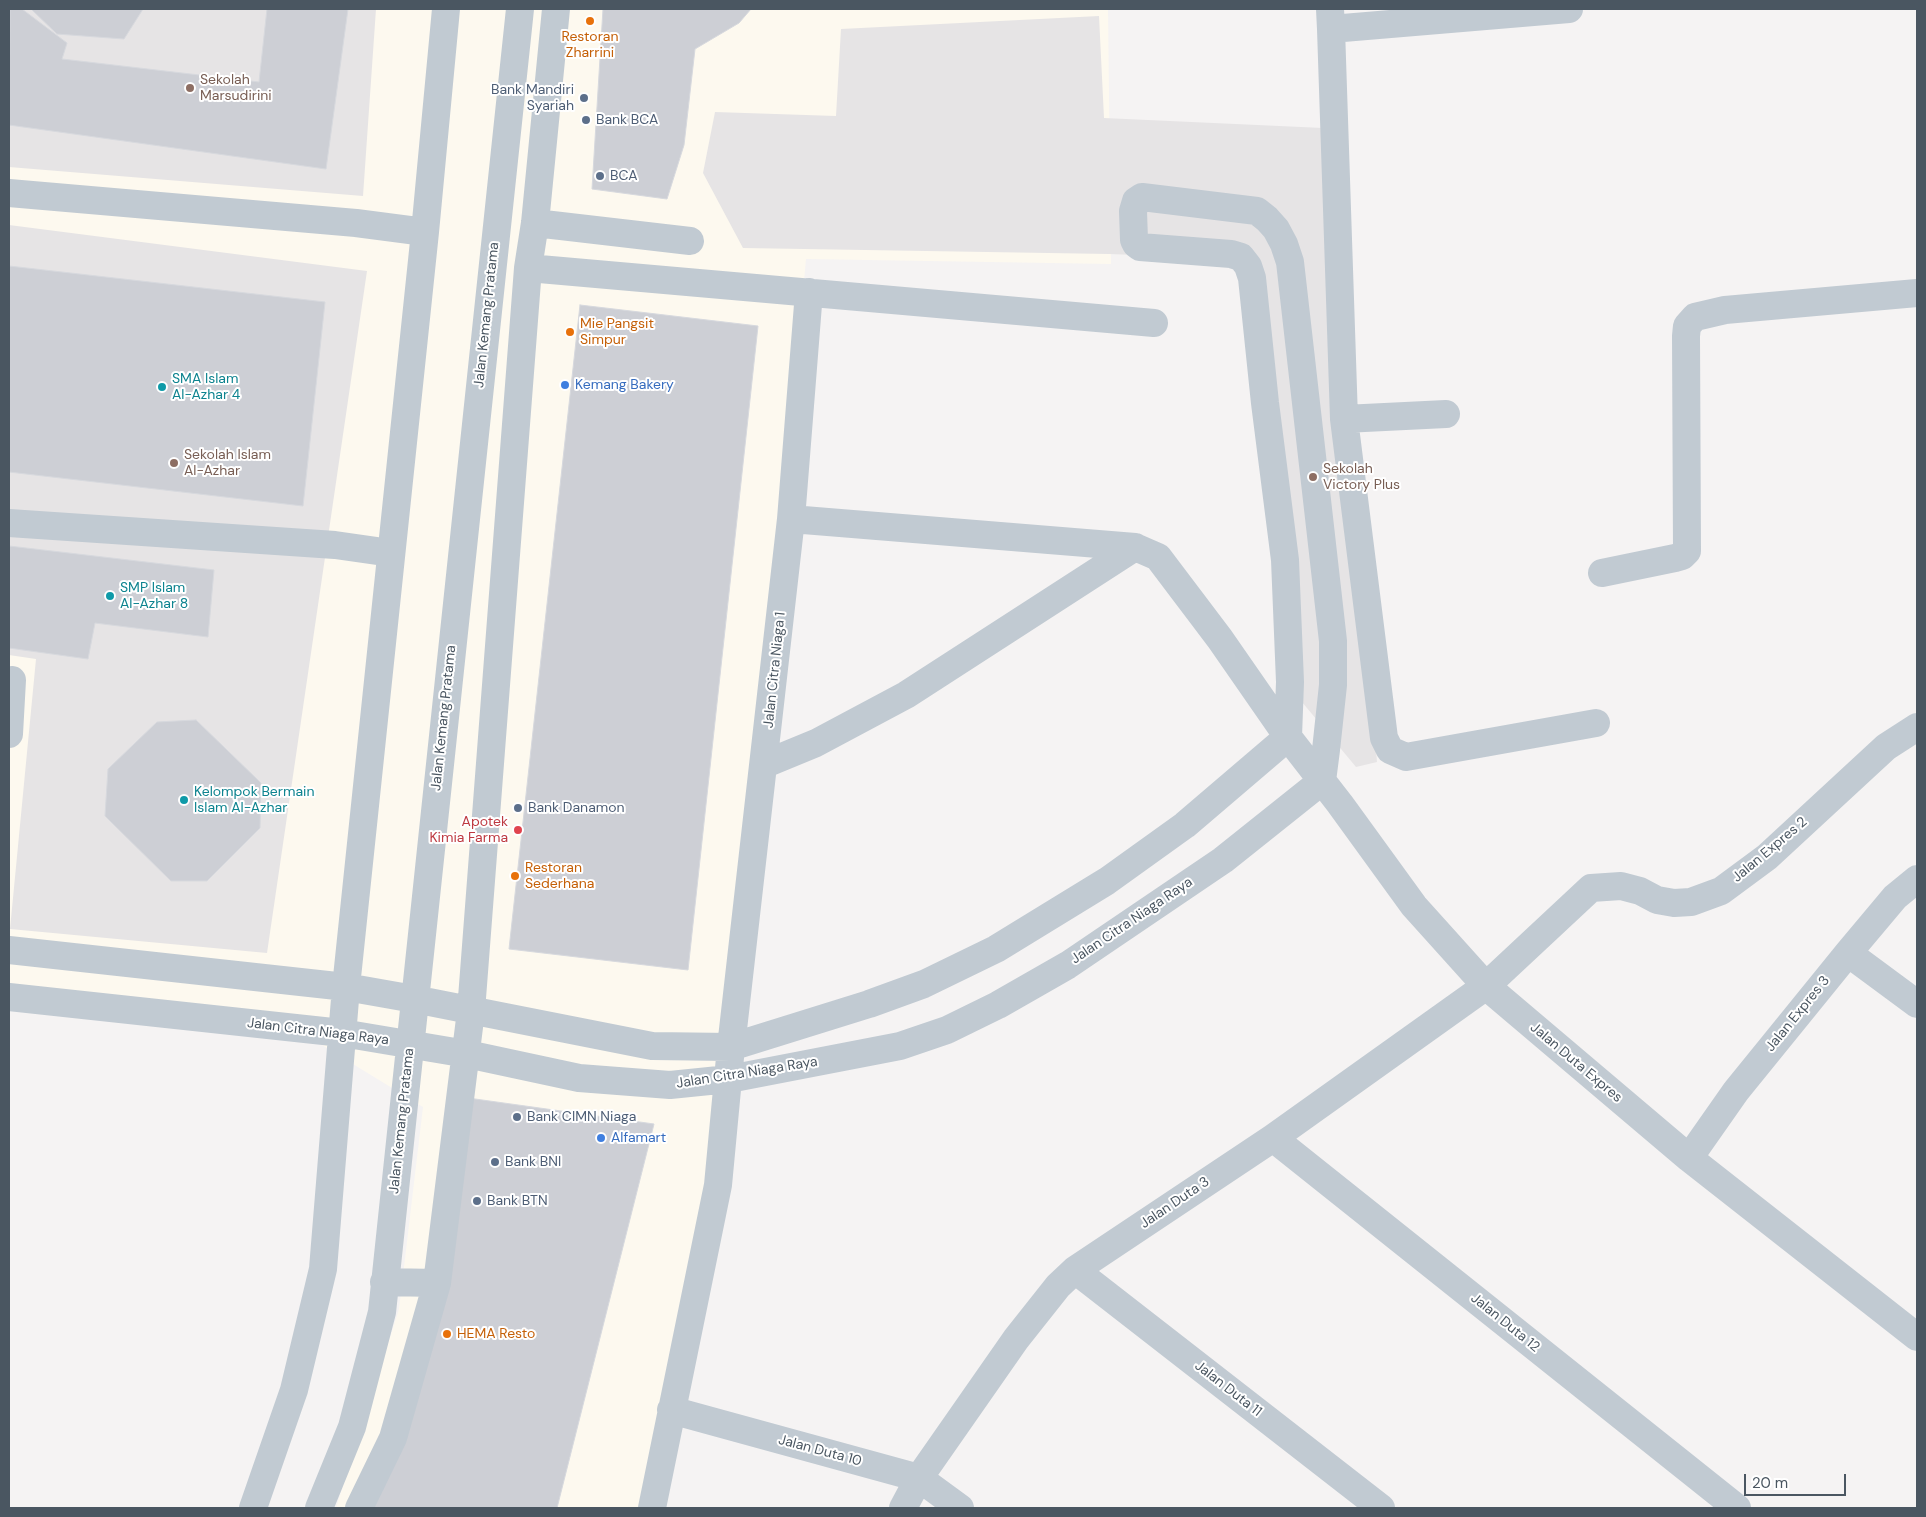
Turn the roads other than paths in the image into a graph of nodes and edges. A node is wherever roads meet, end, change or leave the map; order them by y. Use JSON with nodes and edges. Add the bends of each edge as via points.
{"nodes":[{"id":1,"x":446,"y":9,"type":"edge"},
{"id":2,"x":520,"y":9,"type":"edge"},
{"id":3,"x":556,"y":9,"type":"edge"},
{"id":4,"x":1569,"y":9,"type":"edge"},
{"id":5,"x":1330,"y":19,"type":"edge"},
{"id":6,"x":9,"y":193,"type":"edge"},
{"id":7,"x":535,"y":223,"type":"junction"},
{"id":8,"x":425,"y":232,"type":"junction"},
{"id":9,"x":690,"y":241,"type":"dead end"},
{"id":10,"x":528,"y":268,"type":"junction"},
{"id":11,"x":809,"y":292,"type":"junction"},
{"id":12,"x":1917,"y":293,"type":"edge"},
{"id":13,"x":1154,"y":323,"type":"dead end"},
{"id":14,"x":1446,"y":414,"type":"dead end"},
{"id":15,"x":1344,"y":418,"type":"junction"},
{"id":16,"x":791,"y":519,"type":"junction"},
{"id":17,"x":9,"y":523,"type":"edge"},
{"id":18,"x":1135,"y":547,"type":"junction"},
{"id":19,"x":392,"y":553,"type":"junction"},
{"id":20,"x":1602,"y":573,"type":"dead end"},
{"id":21,"x":12,"y":680,"type":"dead end"},
{"id":22,"x":1596,"y":723,"type":"dead end"},
{"id":23,"x":1917,"y":727,"type":"edge"},
{"id":24,"x":9,"y":734,"type":"edge"},
{"id":25,"x":1288,"y":737,"type":"junction"},
{"id":26,"x":765,"y":764,"type":"junction"},
{"id":27,"x":1322,"y":781,"type":"junction"},
{"id":28,"x":1917,"y":879,"type":"edge"},
{"id":29,"x":9,"y":950,"type":"edge"},
{"id":30,"x":1848,"y":952,"type":"junction"},
{"id":31,"x":1486,"y":986,"type":"junction"},
{"id":32,"x":346,"y":987,"type":"junction"},
{"id":33,"x":9,"y":997,"type":"edge"},
{"id":34,"x":414,"y":999,"type":"junction"},
{"id":35,"x":1917,"y":1004,"type":"edge"},
{"id":36,"x":472,"y":1011,"type":"junction"},
{"id":37,"x":342,"y":1033,"type":"junction"},
{"id":38,"x":410,"y":1044,"type":"junction"},
{"id":39,"x":731,"y":1047,"type":"junction"},
{"id":40,"x":467,"y":1054,"type":"junction"},
{"id":41,"x":728,"y":1079,"type":"junction"},
{"id":42,"x":1273,"y":1138,"type":"junction"},
{"id":43,"x":1689,"y":1158,"type":"junction"},
{"id":44,"x":1075,"y":1270,"type":"junction"},
{"id":45,"x":384,"y":1282,"type":"junction"},
{"id":46,"x":437,"y":1283,"type":"junction"},
{"id":47,"x":1917,"y":1337,"type":"edge"},
{"id":48,"x":671,"y":1410,"type":"junction"},
{"id":49,"x":919,"y":1478,"type":"junction"},
{"id":50,"x":254,"y":1508,"type":"edge"},
{"id":51,"x":320,"y":1508,"type":"edge"},
{"id":52,"x":359,"y":1508,"type":"edge"},
{"id":53,"x":652,"y":1508,"type":"edge"},
{"id":54,"x":903,"y":1508,"type":"edge"},
{"id":55,"x":960,"y":1508,"type":"edge"},
{"id":56,"x":1381,"y":1508,"type":"edge"},
{"id":57,"x":1737,"y":1508,"type":"edge"}],
"edges":[{"from":1,"to":8,"type":"street"},
{"from":2,"to":34,"type":"street","name":"Jalan Kemang Pratama"},
{"from":3,"to":7,"type":"street"},
{"from":4,"to":5,"type":"street"},
{"from":5,"to":15,"type":"street"},
{"from":6,"to":8,"type":"street","via":[[356,223]]},
{"from":7,"to":9,"type":"street"},
{"from":7,"to":10,"type":"street"},
{"from":8,"to":19,"type":"street"},
{"from":10,"to":11,"type":"street"},
{"from":10,"to":36,"type":"street"},
{"from":11,"to":13,"type":"street"},
{"from":11,"to":16,"type":"street","name":"Jalan Citra Niaga 1"},
{"from":12,"to":20,"type":"street","via":[[1725,310],[1695,317],[1687,326],[1686,336],[1687,551],[1675,558]]},
{"from":14,"to":15,"type":"street"},
{"from":15,"to":22,"type":"street","via":[[1384,738],[1390,750],[1406,757]]},
{"from":16,"to":18,"type":"street","name":"Jalan Duta Expres"},
{"from":16,"to":26,"type":"street","name":"Jalan Citra Niaga 1"},
{"from":17,"to":19,"type":"street","via":[[335,545]]},
{"from":18,"to":25,"type":"street","name":"Jalan Duta Expres","via":[[1158,557]]},
{"from":18,"to":26,"type":"street","via":[[906,695],[816,743]]},
{"from":19,"to":32,"type":"street"},
{"from":21,"to":24,"type":"street"},
{"from":23,"to":31,"type":"street","name":"Jalan Expres 2","via":[[1886,746],[1767,857],[1721,891],[1691,902],[1674,903],[1621,886],[1592,888]]},
{"from":25,"to":27,"type":"street","name":"Jalan Duta Expres"},
{"from":25,"to":27,"type":"street","via":[[1286,560],[1252,278],[1242,257],[1140,247],[1134,240],[1132,211],[1142,197],[1256,211],[1276,229],[1290,262],[1333,641],[1333,685]]},
{"from":25,"to":39,"type":"street","name":"Jalan Citra Niaga Raya","via":[[1186,825],[1106,881],[996,949],[924,984]]},
{"from":26,"to":39,"type":"street","name":"Jalan Citra Niaga 1"},
{"from":27,"to":31,"type":"street","name":"Jalan Duta Expres","via":[[1414,906]]},
{"from":27,"to":41,"type":"street","name":"Jalan Citra Niaga Raya","via":[[1223,860],[1068,965],[998,1005],[947,1030],[900,1046]]},
{"from":28,"to":30,"type":"street","name":"Jalan Expres 3","via":[[1895,896]]},
{"from":29,"to":32,"type":"street","name":"Jalan Citra Niaga Raya"},
{"from":30,"to":35,"type":"street"},
{"from":30,"to":43,"type":"street","name":"Jalan Expres 3","via":[[1736,1091]]},
{"from":31,"to":42,"type":"street","name":"Jalan Duta 3"},
{"from":31,"to":43,"type":"street","name":"Jalan Duta Expres"},
{"from":32,"to":34,"type":"street","name":"Jalan Citra Niaga Raya"},
{"from":32,"to":37,"type":"street"},
{"from":33,"to":37,"type":"street","name":"Jalan Citra Niaga Raya"},
{"from":34,"to":36,"type":"street","name":"Jalan Citra Niaga Raya"},
{"from":34,"to":38,"type":"street","name":"Jalan Kemang Pratama"},
{"from":36,"to":39,"type":"street","name":"Jalan Citra Niaga Raya","via":[[652,1046]]},
{"from":36,"to":40,"type":"street"},
{"from":37,"to":38,"type":"street","name":"Jalan Citra Niaga Raya"},
{"from":37,"to":50,"type":"street","via":[[323,1269],[294,1390]]},
{"from":38,"to":40,"type":"street","name":"Jalan Citra Niaga Raya"},
{"from":38,"to":45,"type":"street","name":"Jalan Kemang Pratama"},
{"from":39,"to":41,"type":"street","name":"Jalan Citra Niaga 1"},
{"from":40,"to":41,"type":"street","name":"Jalan Citra Niaga Raya","via":[[579,1078],[670,1085]]},
{"from":40,"to":46,"type":"street"},
{"from":41,"to":48,"type":"street","name":"Jalan Citra Niaga 1","via":[[718,1185]]},
{"from":42,"to":44,"type":"street","name":"Jalan Duta 3"},
{"from":42,"to":57,"type":"street","name":"Jalan Duta 12"},
{"from":43,"to":47,"type":"street","name":"Jalan Duta Expres"},
{"from":44,"to":49,"type":"street","name":"Jalan Duta 3","via":[[1058,1286],[1016,1339]]},
{"from":44,"to":56,"type":"street","name":"Jalan Duta 11"},
{"from":45,"to":46,"type":"street"},
{"from":45,"to":51,"type":"street","name":"Jalan Kemang Pratama","via":[[382,1312],[352,1427]]},
{"from":46,"to":52,"type":"street","via":[[393,1438]]},
{"from":48,"to":49,"type":"street","name":"Jalan Duta 10"},
{"from":48,"to":53,"type":"street","name":"Jalan Citra Niaga 1"},
{"from":49,"to":54,"type":"street","name":"Jalan Duta 3"},
{"from":49,"to":55,"type":"street","name":"Jalan Duta 10"}]}
